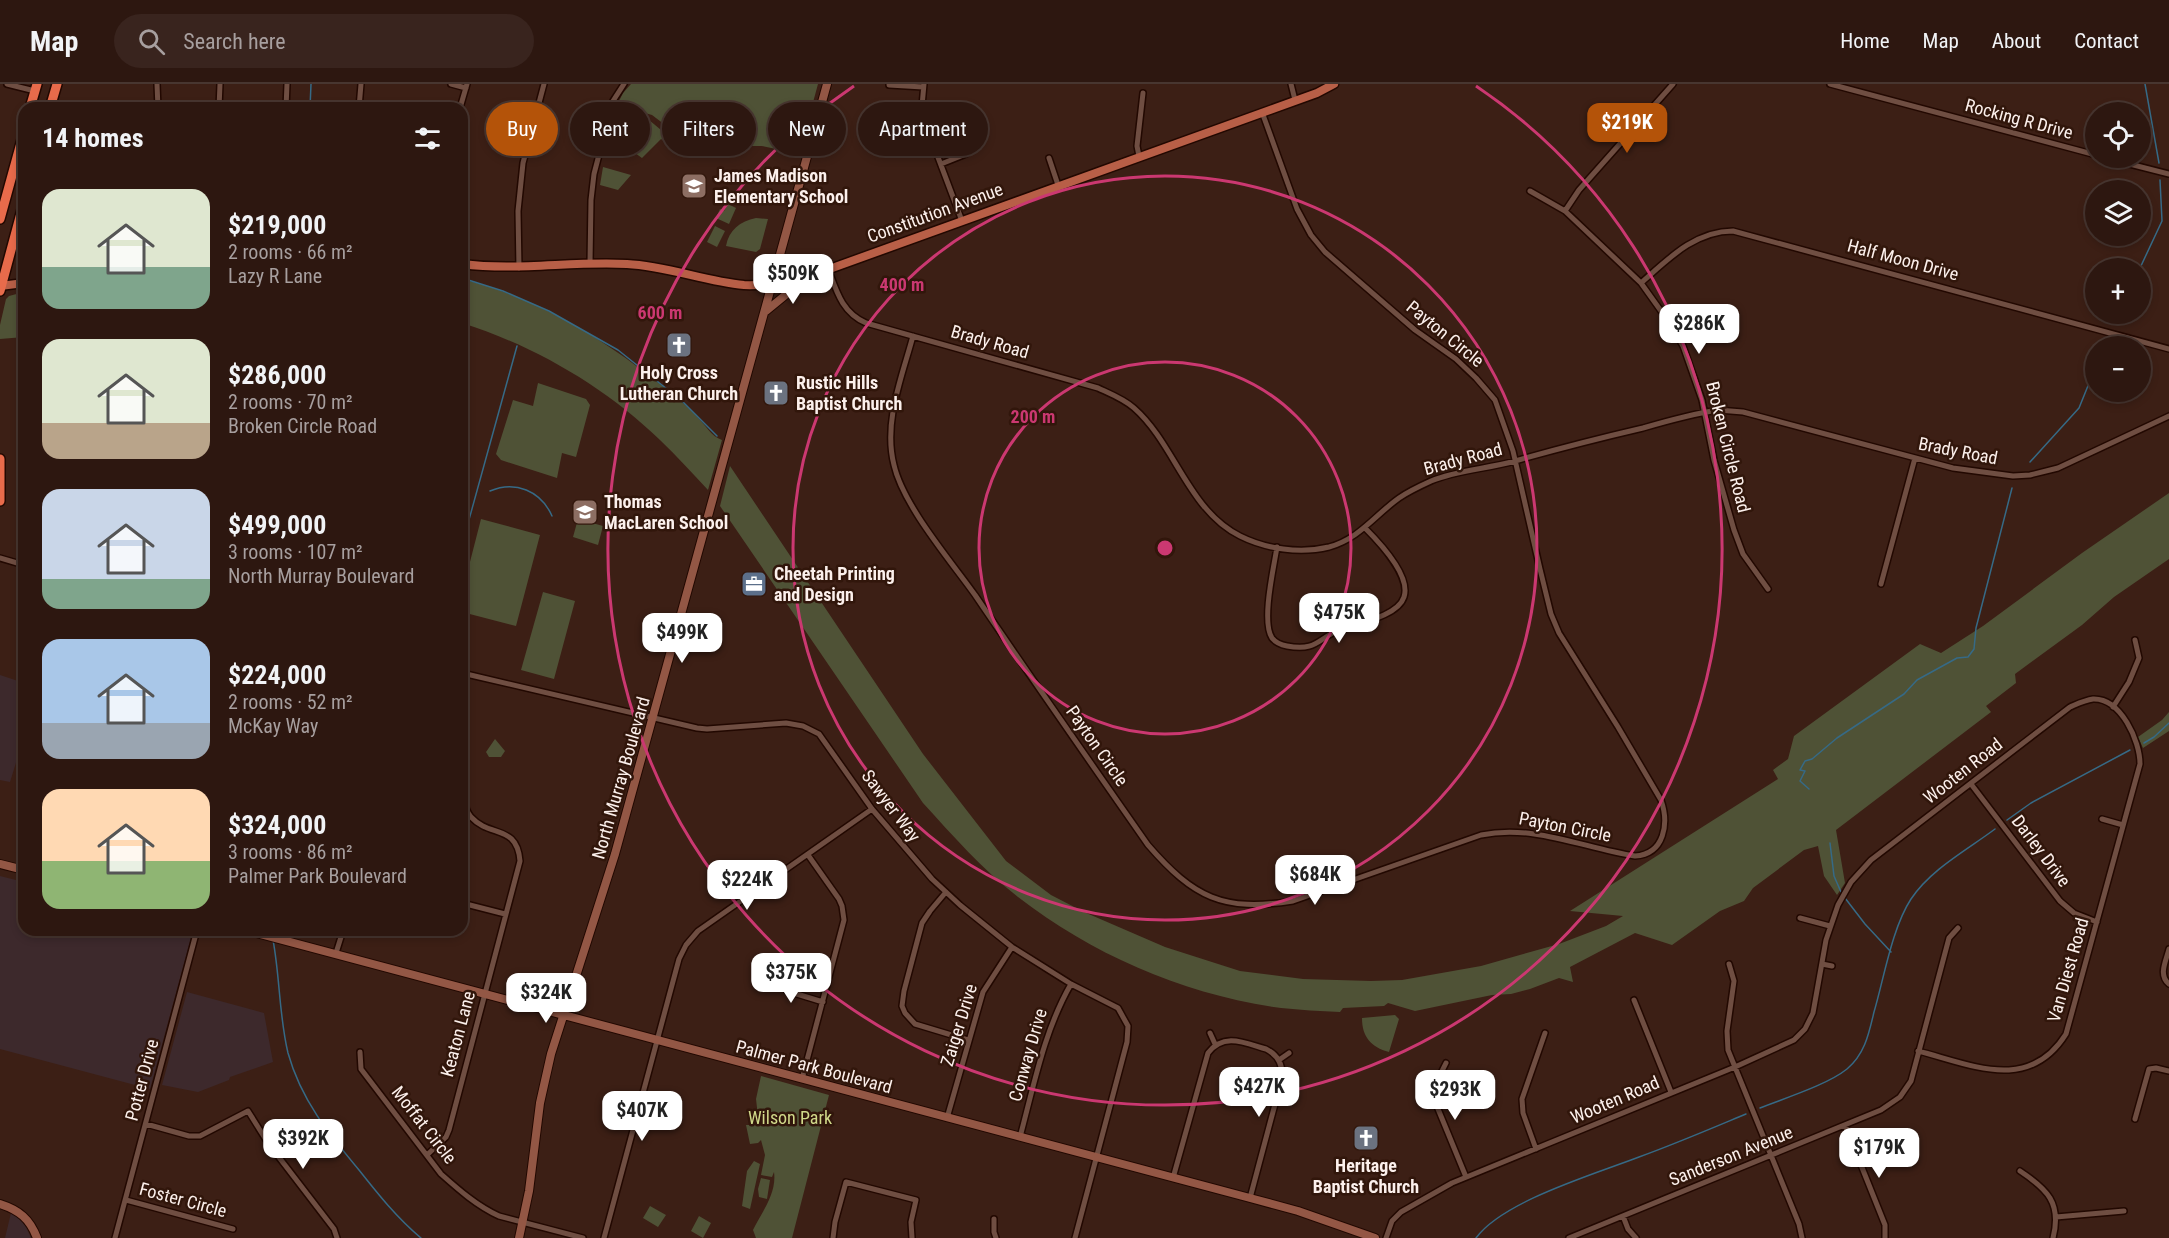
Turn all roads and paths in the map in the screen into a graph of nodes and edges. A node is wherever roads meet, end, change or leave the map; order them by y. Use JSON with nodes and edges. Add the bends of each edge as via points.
{"nodes":[{"id":1,"x":7,"y":84,"type":"edge"},
{"id":2,"x":57,"y":84,"type":"edge"},
{"id":3,"x":157,"y":84,"type":"edge"},
{"id":4,"x":220,"y":84,"type":"edge"},
{"id":5,"x":287,"y":84,"type":"edge"},
{"id":6,"x":361,"y":84,"type":"edge"},
{"id":7,"x":451,"y":84,"type":"edge"},
{"id":8,"x":544,"y":84,"type":"edge"},
{"id":9,"x":624,"y":84,"type":"edge"},
{"id":10,"x":827,"y":84,"type":"edge"},
{"id":11,"x":1291,"y":84,"type":"edge"},
{"id":12,"x":1334,"y":84,"type":"edge"},
{"id":13,"x":1673,"y":84,"type":"edge"},
{"id":14,"x":1830,"y":84,"type":"edge"},
{"id":15,"x":889,"y":85,"type":"edge"},
{"id":16,"x":923,"y":85,"type":"edge"},
{"id":17,"x":466,"y":86,"type":"edge"},
{"id":18,"x":36,"y":88,"type":"edge"},
{"id":19,"x":1143,"y":93,"type":"dead end"},
{"id":20,"x":1295,"y":100,"type":"junction"},
{"id":21,"x":52,"y":102,"type":"edge"},
{"id":22,"x":158,"y":102,"type":"edge"},
{"id":23,"x":219,"y":102,"type":"edge"},
{"id":24,"x":286,"y":102,"type":"edge"},
{"id":25,"x":360,"y":102,"type":"edge"},
{"id":26,"x":462,"y":102,"type":"edge"},
{"id":27,"x":1262,"y":112,"type":"junction"},
{"id":28,"x":2085,"y":152,"type":"edge"},
{"id":29,"x":18,"y":154,"type":"edge"},
{"id":30,"x":961,"y":156,"type":"edge"},
{"id":31,"x":1139,"y":156,"type":"junction"},
{"id":32,"x":1049,"y":158,"type":"dead end"},
{"id":33,"x":941,"y":164,"type":"junction"},
{"id":34,"x":2145,"y":168,"type":"edge"},
{"id":35,"x":2169,"y":174,"type":"edge"},
{"id":36,"x":1058,"y":185,"type":"junction"},
{"id":37,"x":1530,"y":191,"type":"dead end"},
{"id":38,"x":1565,"y":211,"type":"junction"},
{"id":39,"x":0,"y":219,"type":"edge"},
{"id":40,"x":962,"y":221,"type":"junction"},
{"id":41,"x":18,"y":224,"type":"edge"},
{"id":42,"x":590,"y":263,"type":"junction"},
{"id":43,"x":468,"y":264,"type":"edge"},
{"id":44,"x":519,"y":268,"type":"junction"},
{"id":45,"x":829,"y":270,"type":"junction"},
{"id":46,"x":806,"y":279,"type":"junction"},
{"id":47,"x":1641,"y":283,"type":"junction"},
{"id":48,"x":18,"y":284,"type":"edge"},
{"id":49,"x":772,"y":284,"type":"junction"},
{"id":50,"x":0,"y":288,"type":"edge"},
{"id":51,"x":765,"y":312,"type":"junction"},
{"id":52,"x":913,"y":336,"type":"junction"},
{"id":53,"x":2169,"y":349,"type":"edge"},
{"id":54,"x":1704,"y":412,"type":"junction"},
{"id":55,"x":2169,"y":416,"type":"edge"},
{"id":56,"x":1915,"y":458,"type":"junction"},
{"id":57,"x":0,"y":459,"type":"edge"},
{"id":58,"x":1515,"y":461,"type":"junction"},
{"id":59,"x":0,"y":501,"type":"edge"},
{"id":60,"x":1365,"y":528,"type":"junction"},
{"id":61,"x":1277,"y":548,"type":"junction"},
{"id":62,"x":0,"y":558,"type":"edge"},
{"id":63,"x":18,"y":563,"type":"edge"},
{"id":64,"x":1881,"y":584,"type":"dead end"},
{"id":65,"x":1768,"y":589,"type":"dead end"},
{"id":66,"x":2135,"y":640,"type":"dead end"},
{"id":67,"x":468,"y":676,"type":"edge"},
{"id":68,"x":2114,"y":707,"type":"junction"},
{"id":69,"x":653,"y":719,"type":"junction"},
{"id":70,"x":1971,"y":784,"type":"junction"},
{"id":71,"x":873,"y":809,"type":"junction"},
{"id":72,"x":468,"y":810,"type":"edge"},
{"id":73,"x":2102,"y":819,"type":"dead end"},
{"id":74,"x":2123,"y":825,"type":"junction"},
{"id":75,"x":808,"y":855,"type":"junction"},
{"id":76,"x":0,"y":864,"type":"edge"},
{"id":77,"x":18,"y":868,"type":"edge"},
{"id":78,"x":946,"y":892,"type":"junction"},
{"id":79,"x":468,"y":904,"type":"edge"},
{"id":80,"x":506,"y":914,"type":"junction"},
{"id":81,"x":1800,"y":918,"type":"dead end"},
{"id":82,"x":2097,"y":922,"type":"junction"},
{"id":83,"x":1830,"y":926,"type":"junction"},
{"id":84,"x":1958,"y":928,"type":"dead end"},
{"id":85,"x":196,"y":936,"type":"edge"},
{"id":86,"x":266,"y":936,"type":"edge"},
{"id":87,"x":341,"y":936,"type":"edge"},
{"id":88,"x":1012,"y":947,"type":"junction"},
{"id":89,"x":2169,"y":949,"type":"edge"},
{"id":90,"x":336,"y":953,"type":"junction"},
{"id":91,"x":1729,"y":964,"type":"dead end"},
{"id":92,"x":1822,"y":964,"type":"junction"},
{"id":93,"x":1832,"y":966,"type":"dead end"},
{"id":94,"x":778,"y":979,"type":"dead end"},
{"id":95,"x":1071,"y":984,"type":"junction"},
{"id":96,"x":2169,"y":984,"type":"edge"},
{"id":97,"x":484,"y":994,"type":"junction"},
{"id":98,"x":1634,"y":1000,"type":"dead end"},
{"id":99,"x":823,"y":1002,"type":"junction"},
{"id":100,"x":564,"y":1015,"type":"junction"},
{"id":101,"x":1210,"y":1033,"type":"dead end"},
{"id":102,"x":1545,"y":1033,"type":"dead end"},
{"id":103,"x":657,"y":1040,"type":"junction"},
{"id":104,"x":968,"y":1040,"type":"junction"},
{"id":105,"x":1215,"y":1044,"type":"junction"},
{"id":106,"x":1918,"y":1051,"type":"junction"},
{"id":107,"x":360,"y":1052,"type":"dead end"},
{"id":108,"x":1289,"y":1053,"type":"dead end"},
{"id":109,"x":1279,"y":1060,"type":"junction"},
{"id":110,"x":1446,"y":1063,"type":"dead end"},
{"id":111,"x":1735,"y":1067,"type":"junction"},
{"id":112,"x":2169,"y":1071,"type":"edge"},
{"id":113,"x":802,"y":1079,"type":"junction"},
{"id":114,"x":1671,"y":1092,"type":"junction"},
{"id":115,"x":947,"y":1118,"type":"junction"},
{"id":116,"x":2135,"y":1119,"type":"dead end"},
{"id":117,"x":146,"y":1124,"type":"junction"},
{"id":118,"x":1845,"y":1125,"type":"junction"},
{"id":119,"x":1020,"y":1137,"type":"junction"},
{"id":120,"x":1536,"y":1149,"type":"junction"},
{"id":121,"x":427,"y":1155,"type":"junction"},
{"id":122,"x":1771,"y":1155,"type":"junction"},
{"id":123,"x":1097,"y":1157,"type":"junction"},
{"id":124,"x":2020,"y":1171,"type":"dead end"},
{"id":125,"x":1466,"y":1177,"type":"junction"},
{"id":126,"x":1173,"y":1178,"type":"junction"},
{"id":127,"x":1250,"y":1198,"type":"junction"},
{"id":128,"x":126,"y":1200,"type":"junction"},
{"id":129,"x":0,"y":1204,"type":"edge"},
{"id":130,"x":2124,"y":1211,"type":"dead end"},
{"id":131,"x":1623,"y":1216,"type":"junction"},
{"id":132,"x":2056,"y":1217,"type":"junction"},
{"id":133,"x":994,"y":1219,"type":"dead end"},
{"id":134,"x":523,"y":1223,"type":"junction"},
{"id":135,"x":232,"y":1229,"type":"dead end"},
{"id":136,"x":37,"y":1238,"type":"edge"},
{"id":137,"x":115,"y":1238,"type":"edge"},
{"id":138,"x":337,"y":1238,"type":"edge"},
{"id":139,"x":519,"y":1238,"type":"edge"},
{"id":140,"x":583,"y":1238,"type":"edge"},
{"id":141,"x":604,"y":1238,"type":"edge"},
{"id":142,"x":833,"y":1238,"type":"edge"},
{"id":143,"x":912,"y":1238,"type":"edge"},
{"id":144,"x":996,"y":1238,"type":"edge"},
{"id":145,"x":1075,"y":1238,"type":"edge"},
{"id":146,"x":1375,"y":1238,"type":"edge"},
{"id":147,"x":1386,"y":1238,"type":"edge"},
{"id":148,"x":1569,"y":1238,"type":"edge"},
{"id":149,"x":1636,"y":1238,"type":"edge"},
{"id":150,"x":1802,"y":1238,"type":"edge"},
{"id":151,"x":1886,"y":1238,"type":"edge"},
{"id":152,"x":2053,"y":1238,"type":"edge"}],
"edges":[{"from":1,"to":18,"type":"street"},
{"from":2,"to":21,"type":"highway"},
{"from":3,"to":22,"type":"street"},
{"from":4,"to":23,"type":"street"},
{"from":5,"to":24,"type":"street"},
{"from":6,"to":25,"type":"street"},
{"from":7,"to":17,"type":"street"},
{"from":8,"to":44,"type":"street","via":[[522,172]]},
{"from":9,"to":42,"type":"street","via":[[613,101],[594,174]]},
{"from":10,"to":49,"type":"main road","name":"North Murray Boulevard"},
{"from":11,"to":20,"type":"street"},
{"from":12,"to":20,"type":"main road","name":"Constitution Avenue"},
{"from":13,"to":38,"type":"street"},
{"from":14,"to":28,"type":"street","name":"Rocking R Drive"},
{"from":15,"to":16,"type":"street"},
{"from":16,"to":33,"type":"street","via":[[923,113]]},
{"from":17,"to":26,"type":"street"},
{"from":19,"to":31,"type":"street"},
{"from":20,"to":27,"type":"main road","name":"Constitution Avenue"},
{"from":27,"to":31,"type":"main road","name":"Constitution Avenue"},
{"from":27,"to":58,"type":"street","name":"Payton Circle","via":[[1297,209],[1311,235],[1415,330],[1476,378],[1494,400]]},
{"from":29,"to":39,"type":"highway"},
{"from":30,"to":33,"type":"street"},
{"from":31,"to":36,"type":"main road","name":"Constitution Avenue"},
{"from":32,"to":36,"type":"street"},
{"from":33,"to":40,"type":"street"},
{"from":34,"to":35,"type":"street"},
{"from":36,"to":40,"type":"main road","name":"Constitution Avenue"},
{"from":37,"to":38,"type":"street","name":"Broken Circle Road"},
{"from":38,"to":47,"type":"street","name":"Broken Circle Road"},
{"from":40,"to":45,"type":"main road","name":"Constitution Avenue"},
{"from":41,"to":50,"type":"highway"},
{"from":42,"to":44,"type":"main road","name":"Constitution Avenue"},
{"from":42,"to":49,"type":"main road","name":"Constitution Avenue","via":[[645,265],[734,283]]},
{"from":43,"to":44,"type":"main road","name":"Constitution Avenue"},
{"from":45,"to":46,"type":"main road","name":"Constitution Avenue"},
{"from":45,"to":52,"type":"street","name":"Brady Road","via":[[851,315]]},
{"from":46,"to":49,"type":"main road","name":"Constitution Avenue"},
{"from":46,"to":51,"type":"main road"},
{"from":47,"to":53,"type":"street","name":"Half Moon Drive","via":[[1701,237],[1733,231]]},
{"from":47,"to":54,"type":"street","name":"Broken Circle Road","via":[[1683,346]]},
{"from":48,"to":50,"type":"main road"},
{"from":49,"to":51,"type":"main road","name":"North Murray Boulevard"},
{"from":51,"to":69,"type":"main road","name":"North Murray Boulevard"},
{"from":52,"to":58,"type":"street","name":"Payton Circle","via":[[891,432],[893,463],[904,492],[1148,845],[1181,879],[1221,901],[1250,905],[1293,901],[1492,833],[1539,834],[1635,856],[1648,853],[1658,844],[1666,818],[1661,800],[1556,626]]},
{"from":52,"to":61,"type":"street","name":"Brady Road","via":[[1098,388],[1124,400],[1154,430],[1198,498],[1219,521],[1241,536]]},
{"from":54,"to":56,"type":"street","name":"Brady Road","via":[[1743,412]]},
{"from":54,"to":58,"type":"street","name":"Brady Road"},
{"from":54,"to":65,"type":"street","name":"Broken Circle Road","via":[[1734,530],[1743,554]]},
{"from":55,"to":56,"type":"street","name":"Brady Road","via":[[2058,468],[2031,475],[1996,475]]},
{"from":56,"to":64,"type":"street"},
{"from":57,"to":59,"type":"highway"},
{"from":58,"to":60,"type":"street","name":"Brady Road","via":[[1420,486],[1397,499]]},
{"from":60,"to":61,"type":"street","name":"Brady Road","via":[[1328,547]]},
{"from":60,"to":61,"type":"street","via":[[1384,547],[1405,583],[1404,598],[1386,614],[1338,630],[1310,647],[1277,643],[1269,631]]},
{"from":62,"to":63,"type":"street"},
{"from":66,"to":68,"type":"street","via":[[2139,657]]},
{"from":67,"to":69,"type":"street","name":"Sawyer Way"},
{"from":68,"to":70,"type":"street","name":"Wooten Road","via":[[2094,699],[2070,707]]},
{"from":68,"to":74,"type":"street","name":"Van Diest Road","via":[[2124,718],[2140,755]]},
{"from":69,"to":71,"type":"street","name":"Sawyer Way","via":[[707,729],[786,723],[803,726],[826,742]]},
{"from":69,"to":100,"type":"main road","name":"North Murray Boulevard","via":[[609,876]]},
{"from":70,"to":82,"type":"street","name":"Darley Drive","via":[[2060,901],[2074,913]]},
{"from":70,"to":83,"type":"street","name":"Wooten Road","via":[[1863,868],[1845,891]]},
{"from":71,"to":75,"type":"street"},
{"from":71,"to":78,"type":"street","name":"Sawyer Way"},
{"from":72,"to":80,"type":"street","name":"Keaton Lane","via":[[477,822],[511,837],[519,851],[520,861]]},
{"from":73,"to":74,"type":"street"},
{"from":74,"to":82,"type":"street","name":"Van Diest Road"},
{"from":75,"to":99,"type":"street","via":[[839,899],[844,913]]},
{"from":75,"to":103,"type":"street","via":[[692,937],[679,958]]},
{"from":76,"to":77,"type":"main road"},
{"from":78,"to":88,"type":"street","name":"Sawyer Way"},
{"from":78,"to":104,"type":"street","via":[[922,923],[902,1006],[915,1024]]},
{"from":79,"to":80,"type":"street"},
{"from":80,"to":97,"type":"street","name":"Keaton Lane"},
{"from":81,"to":83,"type":"street"},
{"from":82,"to":106,"type":"street","name":"Van Diest Road","via":[[2069,1025],[2061,1042],[2040,1062],[1998,1071]]},
{"from":83,"to":92,"type":"street","name":"Wooten Road"},
{"from":84,"to":106,"type":"street","name":"Sanderson Avenue","via":[[1949,938]]},
{"from":85,"to":117,"type":"street","name":"Potter Drive"},
{"from":86,"to":90,"type":"main road","name":"Palmer Park Boulevard"},
{"from":87,"to":90,"type":"street"},
{"from":88,"to":95,"type":"street","name":"Sawyer Way"},
{"from":88,"to":104,"type":"street","name":"Zaiger Drive","via":[[983,992]]},
{"from":89,"to":96,"type":"street","via":[[2163,975]]},
{"from":90,"to":97,"type":"main road","name":"Palmer Park Boulevard"},
{"from":91,"to":111,"type":"street","via":[[1734,981],[1727,1043]]},
{"from":92,"to":93,"type":"street"},
{"from":92,"to":111,"type":"street","name":"Wooten Road","via":[[1813,1012],[1805,1029],[1785,1046]]},
{"from":94,"to":99,"type":"street","via":[[787,991]]},
{"from":95,"to":119,"type":"street","name":"Conway Drive","via":[[1050,1029]]},
{"from":95,"to":123,"type":"street","name":"Sawyer Way","via":[[1118,1008],[1128,1026]]},
{"from":97,"to":100,"type":"main road","name":"Palmer Park Boulevard"},
{"from":97,"to":121,"type":"street","name":"Keaton Lane","via":[[449,1130]]},
{"from":98,"to":114,"type":"street"},
{"from":99,"to":113,"type":"street"},
{"from":100,"to":103,"type":"main road","name":"Palmer Park Boulevard"},
{"from":100,"to":134,"type":"main road","name":"North Murray Boulevard","via":[[540,1103]]},
{"from":101,"to":105,"type":"street"},
{"from":102,"to":120,"type":"street","via":[[1522,1099]]},
{"from":103,"to":113,"type":"main road","name":"Palmer Park Boulevard"},
{"from":103,"to":141,"type":"street"},
{"from":104,"to":115,"type":"street","name":"Zaiger Drive"},
{"from":105,"to":109,"type":"street","via":[[1249,1044],[1271,1051]]},
{"from":105,"to":126,"type":"street","via":[[1206,1059]]},
{"from":106,"to":118,"type":"street","name":"Sanderson Avenue","via":[[1905,1092],[1881,1110]]},
{"from":107,"to":121,"type":"street","name":"Moffat Circle","via":[[361,1069]]},
{"from":108,"to":109,"type":"street"},
{"from":109,"to":127,"type":"street","via":[[1282,1078]]},
{"from":110,"to":125,"type":"street","via":[[1437,1083],[1436,1104]]},
{"from":111,"to":114,"type":"street","name":"Wooten Road"},
{"from":111,"to":122,"type":"street"},
{"from":112,"to":116,"type":"street","via":[[2149,1069]]},
{"from":113,"to":115,"type":"main road","name":"Palmer Park Boulevard"},
{"from":114,"to":120,"type":"street","name":"Wooten Road"},
{"from":115,"to":119,"type":"main road","name":"Palmer Park Boulevard"},
{"from":117,"to":128,"type":"street","name":"Potter Drive"},
{"from":117,"to":138,"type":"street","via":[[200,1136],[248,1112]]},
{"from":118,"to":122,"type":"street","name":"Sanderson Avenue"},
{"from":118,"to":151,"type":"street","via":[[1885,1225]]},
{"from":119,"to":123,"type":"main road","name":"Palmer Park Boulevard"},
{"from":120,"to":125,"type":"street","name":"Wooten Road"},
{"from":121,"to":134,"type":"street","name":"Moffat Circle","via":[[441,1174],[487,1210]]},
{"from":122,"to":131,"type":"street","name":"Sanderson Avenue"},
{"from":122,"to":150,"type":"street"},
{"from":123,"to":126,"type":"main road","name":"Palmer Park Boulevard"},
{"from":123,"to":145,"type":"street","name":"Sawyer Way"},
{"from":124,"to":132,"type":"street","via":[[2050,1196]]},
{"from":125,"to":147,"type":"street","name":"Wooten Road","via":[[1401,1212],[1392,1221]]},
{"from":126,"to":127,"type":"main road","name":"Palmer Park Boulevard"},
{"from":127,"to":146,"type":"main road","name":"Palmer Park Boulevard"},
{"from":128,"to":135,"type":"street","name":"Foster Circle"},
{"from":128,"to":137,"type":"street","name":"Potter Drive"},
{"from":129,"to":136,"type":"main road","via":[[22,1214]]},
{"from":130,"to":132,"type":"street"},
{"from":131,"to":148,"type":"street","name":"Sanderson Avenue"},
{"from":131,"to":149,"type":"street"},
{"from":132,"to":152,"type":"street"},
{"from":133,"to":144,"type":"street"},
{"from":134,"to":139,"type":"main road","name":"North Murray Boulevard"},
{"from":134,"to":140,"type":"street","name":"Moffat Circle"},
{"from":142,"to":143,"type":"street","via":[[846,1182],[916,1200]]}]}
